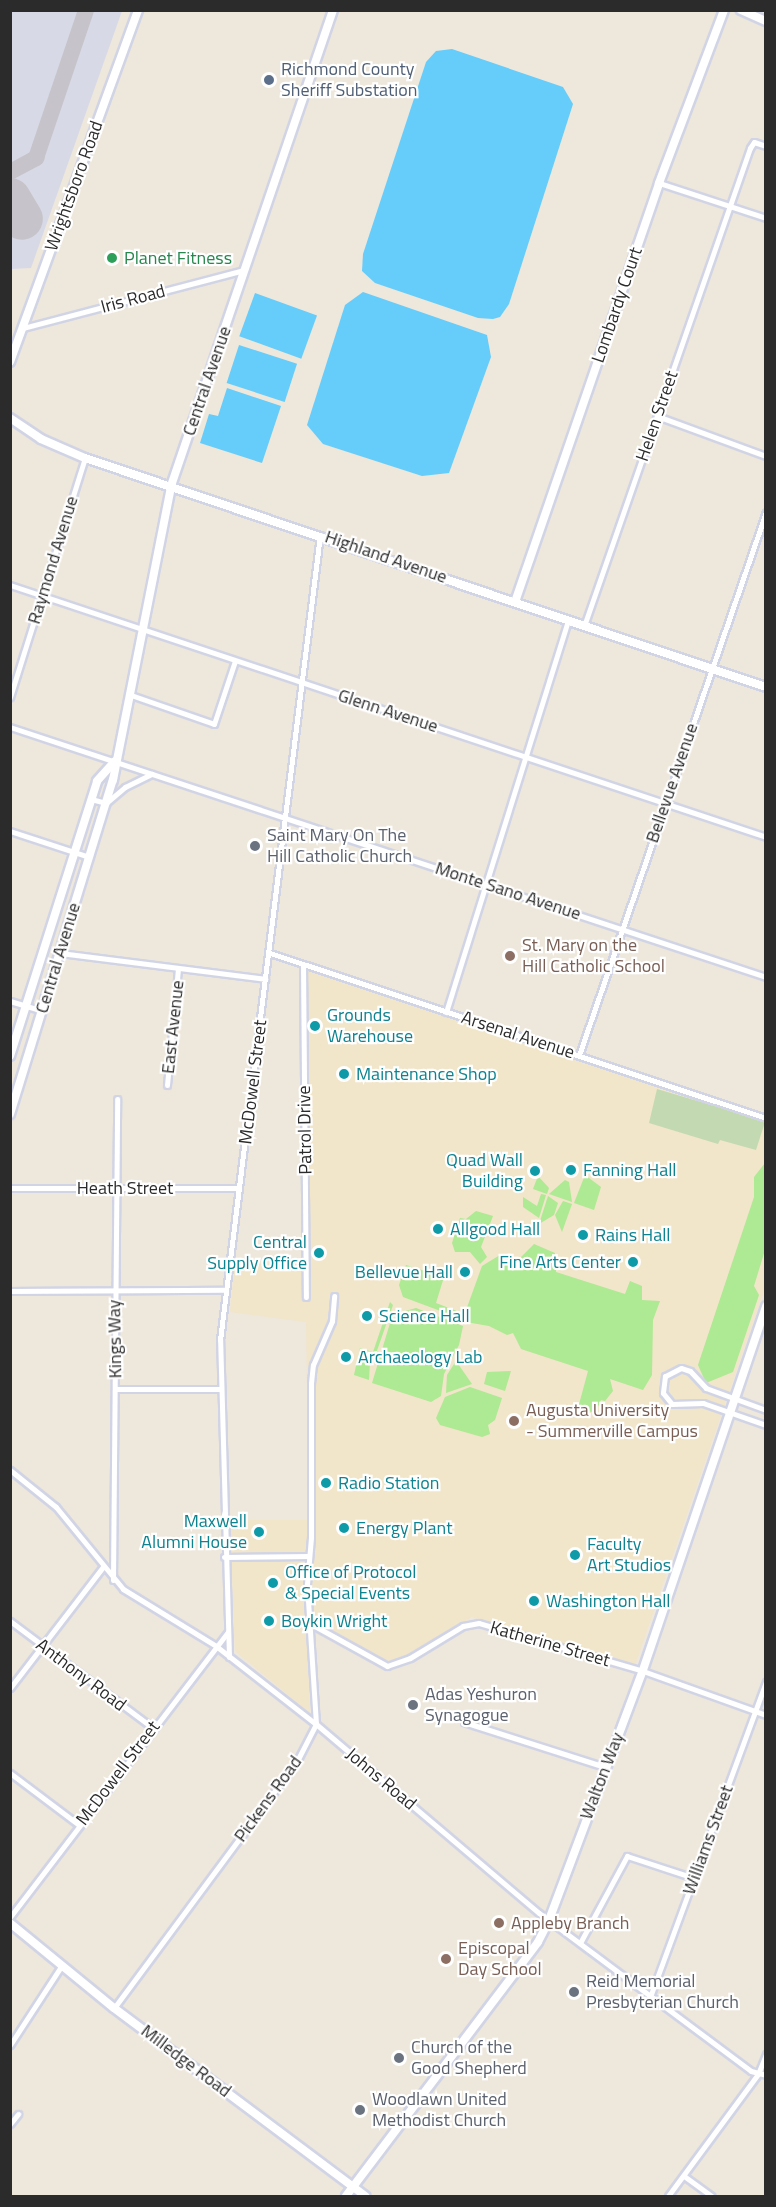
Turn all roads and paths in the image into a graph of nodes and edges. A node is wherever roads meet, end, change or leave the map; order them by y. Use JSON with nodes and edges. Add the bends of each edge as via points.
{"nodes":[{"id":1,"x":138,"y":10,"type":"edge"},
{"id":2,"x":333,"y":10,"type":"edge"},
{"id":3,"x":724,"y":10,"type":"edge"},
{"id":4,"x":741,"y":10,"type":"edge"},
{"id":5,"x":765,"y":21,"type":"edge"},
{"id":6,"x":765,"y":146,"type":"edge"},
{"id":7,"x":659,"y":183,"type":"junction"},
{"id":8,"x":732,"y":207,"type":"junction"},
{"id":9,"x":765,"y":218,"type":"edge"},
{"id":10,"x":244,"y":270,"type":"junction"},
{"id":11,"x":23,"y":328,"type":"junction"},
{"id":12,"x":10,"y":362,"type":"edge"},
{"id":13,"x":657,"y":416,"type":"junction"},
{"id":14,"x":10,"y":418,"type":"edge"},
{"id":15,"x":765,"y":456,"type":"edge"},
{"id":16,"x":85,"y":458,"type":"junction"},
{"id":17,"x":171,"y":486,"type":"junction"},
{"id":18,"x":765,"y":512,"type":"edge"},
{"id":19,"x":320,"y":535,"type":"junction"},
{"id":20,"x":10,"y":585,"type":"edge"},
{"id":21,"x":42,"y":596,"type":"junction"},
{"id":22,"x":514,"y":602,"type":"junction"},
{"id":23,"x":568,"y":621,"type":"junction"},
{"id":24,"x":584,"y":626,"type":"junction"},
{"id":25,"x":143,"y":630,"type":"junction"},
{"id":26,"x":235,"y":661,"type":"junction"},
{"id":27,"x":712,"y":668,"type":"junction"},
{"id":28,"x":303,"y":683,"type":"junction"},
{"id":29,"x":765,"y":687,"type":"edge"},
{"id":30,"x":128,"y":694,"type":"junction"},
{"id":31,"x":10,"y":697,"type":"edge"},
{"id":32,"x":10,"y":727,"type":"edge"},
{"id":33,"x":526,"y":757,"type":"junction"},
{"id":34,"x":115,"y":761,"type":"junction"},
{"id":35,"x":152,"y":774,"type":"junction"},
{"id":36,"x":91,"y":799,"type":"junction"},
{"id":37,"x":106,"y":803,"type":"junction"},
{"id":38,"x":665,"y":803,"type":"junction"},
{"id":39,"x":287,"y":819,"type":"junction"},
{"id":40,"x":10,"y":831,"type":"edge"},
{"id":41,"x":765,"y":837,"type":"edge"},
{"id":42,"x":74,"y":852,"type":"junction"},
{"id":43,"x":89,"y":857,"type":"junction"},
{"id":44,"x":485,"y":884,"type":"junction"},
{"id":45,"x":622,"y":929,"type":"junction"},
{"id":46,"x":60,"y":953,"type":"junction"},
{"id":47,"x":270,"y":953,"type":"junction"},
{"id":48,"x":303,"y":964,"type":"junction"},
{"id":49,"x":178,"y":969,"type":"junction"},
{"id":50,"x":765,"y":976,"type":"edge"},
{"id":51,"x":265,"y":979,"type":"junction"},
{"id":52,"x":10,"y":1000,"type":"edge"},
{"id":53,"x":26,"y":1006,"type":"junction"},
{"id":54,"x":42,"y":1011,"type":"junction"},
{"id":55,"x":446,"y":1012,"type":"junction"},
{"id":56,"x":579,"y":1055,"type":"junction"},
{"id":57,"x":10,"y":1056,"type":"edge"},
{"id":58,"x":167,"y":1085,"type":"dead end"},
{"id":59,"x":117,"y":1099,"type":"dead end"},
{"id":60,"x":10,"y":1114,"type":"edge"},
{"id":61,"x":765,"y":1118,"type":"edge"},
{"id":62,"x":10,"y":1188,"type":"edge"},
{"id":63,"x":117,"y":1188,"type":"junction"},
{"id":64,"x":239,"y":1188,"type":"junction"},
{"id":65,"x":114,"y":1289,"type":"junction"},
{"id":66,"x":226,"y":1290,"type":"junction"},
{"id":67,"x":10,"y":1291,"type":"edge"},
{"id":68,"x":334,"y":1296,"type":"dead end"},
{"id":69,"x":306,"y":1297,"type":"dead end"},
{"id":70,"x":765,"y":1306,"type":"edge"},
{"id":71,"x":115,"y":1389,"type":"junction"},
{"id":72,"x":219,"y":1389,"type":"junction"},
{"id":73,"x":735,"y":1400,"type":"junction"},
{"id":74,"x":765,"y":1410,"type":"edge"},
{"id":75,"x":730,"y":1413,"type":"junction"},
{"id":76,"x":765,"y":1425,"type":"edge"},
{"id":77,"x":10,"y":1470,"type":"edge"},
{"id":78,"x":309,"y":1556,"type":"junction"},
{"id":79,"x":224,"y":1557,"type":"junction"},
{"id":80,"x":103,"y":1567,"type":"junction"},
{"id":81,"x":113,"y":1580,"type":"junction"},
{"id":82,"x":10,"y":1621,"type":"edge"},
{"id":83,"x":311,"y":1624,"type":"junction"},
{"id":84,"x":228,"y":1631,"type":"junction"},
{"id":85,"x":41,"y":1646,"type":"junction"},
{"id":86,"x":216,"y":1646,"type":"junction"},
{"id":87,"x":229,"y":1657,"type":"junction"},
{"id":88,"x":643,"y":1671,"type":"junction"},
{"id":89,"x":765,"y":1682,"type":"edge"},
{"id":90,"x":10,"y":1688,"type":"edge"},
{"id":91,"x":755,"y":1711,"type":"junction"},
{"id":92,"x":765,"y":1715,"type":"edge"},
{"id":93,"x":464,"y":1722,"type":"dead end"},
{"id":94,"x":316,"y":1724,"type":"junction"},
{"id":95,"x":153,"y":1728,"type":"junction"},
{"id":96,"x":605,"y":1767,"type":"junction"},
{"id":97,"x":10,"y":1773,"type":"edge"},
{"id":98,"x":79,"y":1825,"type":"junction"},
{"id":99,"x":694,"y":1878,"type":"junction"},
{"id":100,"x":10,"y":1917,"type":"edge"},
{"id":101,"x":549,"y":1920,"type":"junction"},
{"id":102,"x":10,"y":1923,"type":"edge"},
{"id":103,"x":580,"y":1943,"type":"junction"},
{"id":104,"x":62,"y":1965,"type":"junction"},
{"id":105,"x":650,"y":1997,"type":"junction"},
{"id":106,"x":114,"y":2007,"type":"junction"},
{"id":107,"x":10,"y":2045,"type":"edge"},
{"id":108,"x":765,"y":2054,"type":"edge"},
{"id":109,"x":758,"y":2074,"type":"junction"},
{"id":110,"x":765,"y":2075,"type":"edge"},
{"id":111,"x":18,"y":2114,"type":"dead end"},
{"id":112,"x":10,"y":2124,"type":"edge"},
{"id":113,"x":684,"y":2176,"type":"junction"},
{"id":114,"x":353,"y":2187,"type":"junction"},
{"id":115,"x":346,"y":2196,"type":"edge"},
{"id":116,"x":365,"y":2196,"type":"edge"},
{"id":117,"x":668,"y":2196,"type":"edge"},
{"id":118,"x":712,"y":2196,"type":"edge"}],
"edges":[{"from":1,"to":11,"type":"main road","name":"Wrightsboro Road"},
{"from":2,"to":10,"type":"main road","name":"Central Avenue"},
{"from":3,"to":7,"type":"main road","name":"Lombardy Court"},
{"from":4,"to":5,"type":"main road"},
{"from":6,"to":8,"type":"street","name":"Helen Street","via":[[754,142],[750,148]]},
{"from":7,"to":8,"type":"street"},
{"from":7,"to":22,"type":"main road","name":"Lombardy Court"},
{"from":8,"to":9,"type":"street"},
{"from":8,"to":13,"type":"street","name":"Helen Street"},
{"from":10,"to":11,"type":"street","name":"Iris Road"},
{"from":10,"to":17,"type":"main road","name":"Central Avenue"},
{"from":11,"to":12,"type":"main road","name":"Wrightsboro Road"},
{"from":13,"to":15,"type":"street"},
{"from":13,"to":24,"type":"street","name":"Helen Street"},
{"from":14,"to":16,"type":"main road","name":"Highland Avenue","via":[[41,440]]},
{"from":16,"to":17,"type":"main road","name":"Highland Avenue"},
{"from":16,"to":21,"type":"street","name":"Raymond Avenue"},
{"from":17,"to":19,"type":"main road","name":"Highland Avenue"},
{"from":17,"to":25,"type":"main road","name":"Central Avenue"},
{"from":18,"to":27,"type":"street","name":"Bellevue Avenue"},
{"from":19,"to":22,"type":"main road","name":"Highland Avenue"},
{"from":19,"to":28,"type":"street","name":"McDowell Street"},
{"from":20,"to":21,"type":"street","name":"Glenn Avenue"},
{"from":21,"to":25,"type":"street","name":"Glenn Avenue"},
{"from":21,"to":31,"type":"street","name":"Raymond Avenue"},
{"from":22,"to":23,"type":"main road","name":"Highland Avenue"},
{"from":23,"to":24,"type":"main road","name":"Highland Avenue"},
{"from":23,"to":33,"type":"street"},
{"from":24,"to":27,"type":"main road","name":"Highland Avenue"},
{"from":25,"to":26,"type":"street","name":"Glenn Avenue"},
{"from":25,"to":30,"type":"main road","name":"Central Avenue"},
{"from":26,"to":28,"type":"street","name":"Glenn Avenue"},
{"from":26,"to":30,"type":"street","via":[[214,724]]},
{"from":27,"to":29,"type":"main road","name":"Highland Avenue"},
{"from":27,"to":38,"type":"street","name":"Bellevue Avenue"},
{"from":28,"to":33,"type":"street","name":"Glenn Avenue"},
{"from":28,"to":39,"type":"street","name":"McDowell Street"},
{"from":30,"to":34,"type":"main road","name":"Central Avenue"},
{"from":32,"to":34,"type":"street","name":"Monte Sano Avenue"},
{"from":33,"to":38,"type":"street","name":"Glenn Avenue"},
{"from":33,"to":44,"type":"street"},
{"from":34,"to":35,"type":"street","name":"Monte Sano Avenue"},
{"from":34,"to":36,"type":"main road","name":"Central Avenue","via":[[98,778]]},
{"from":34,"to":37,"type":"main road","name":"Central Avenue"},
{"from":35,"to":37,"type":"street","via":[[125,787]]},
{"from":35,"to":39,"type":"street","name":"Monte Sano Avenue"},
{"from":36,"to":37,"type":"street"},
{"from":36,"to":42,"type":"main road","name":"Central Avenue"},
{"from":37,"to":43,"type":"main road","name":"Central Avenue"},
{"from":38,"to":41,"type":"street","name":"Glenn Avenue"},
{"from":38,"to":45,"type":"street","name":"Bellevue Avenue"},
{"from":39,"to":44,"type":"street","name":"Monte Sano Avenue"},
{"from":39,"to":47,"type":"street","name":"McDowell Street"},
{"from":40,"to":42,"type":"street"},
{"from":42,"to":43,"type":"street"},
{"from":42,"to":53,"type":"main road","name":"Central Avenue"},
{"from":43,"to":46,"type":"main road","name":"Central Avenue"},
{"from":44,"to":45,"type":"street","name":"Monte Sano Avenue"},
{"from":44,"to":55,"type":"street"},
{"from":45,"to":50,"type":"street","name":"Monte Sano Avenue"},
{"from":45,"to":56,"type":"street","name":"Bellevue Avenue"},
{"from":46,"to":49,"type":"street"},
{"from":46,"to":54,"type":"main road","name":"Central Avenue"},
{"from":47,"to":48,"type":"street","name":"Arsenal Avenue"},
{"from":47,"to":51,"type":"street","name":"McDowell Street"},
{"from":48,"to":55,"type":"street","name":"Arsenal Avenue"},
{"from":48,"to":69,"type":"street","name":"Patrol Drive"},
{"from":49,"to":51,"type":"street"},
{"from":49,"to":58,"type":"street","name":"East Avenue"},
{"from":51,"to":64,"type":"street","name":"McDowell Street"},
{"from":52,"to":53,"type":"street"},
{"from":53,"to":54,"type":"street"},
{"from":53,"to":57,"type":"main road","name":"Central Avenue"},
{"from":54,"to":60,"type":"main road","name":"Central Avenue"},
{"from":55,"to":56,"type":"street","name":"Arsenal Avenue"},
{"from":56,"to":61,"type":"street","name":"Arsenal Avenue"},
{"from":59,"to":63,"type":"street","name":"Kings Way"},
{"from":62,"to":63,"type":"street","name":"Heath Street"},
{"from":63,"to":64,"type":"street","name":"Heath Street"},
{"from":63,"to":65,"type":"street","name":"Kings Way"},
{"from":64,"to":66,"type":"street","name":"McDowell Street"},
{"from":65,"to":66,"type":"street"},
{"from":65,"to":67,"type":"street"},
{"from":65,"to":71,"type":"street","name":"Kings Way"},
{"from":66,"to":72,"type":"street","name":"McDowell Street"},
{"from":68,"to":78,"type":"street","via":[[332,1321],[313,1365],[311,1383]]},
{"from":70,"to":73,"type":"main road","name":"Walton Way"},
{"from":71,"to":72,"type":"street"},
{"from":71,"to":81,"type":"street","name":"Kings Way"},
{"from":72,"to":79,"type":"street","name":"McDowell Street"},
{"from":73,"to":74,"type":"street"},
{"from":73,"to":75,"type":"main road","name":"Walton Way"},
{"from":73,"to":75,"type":"street","via":[[706,1388],[690,1371],[681,1368],[665,1376],[663,1393],[672,1404],[703,1403]]},
{"from":75,"to":76,"type":"street"},
{"from":75,"to":88,"type":"main road","name":"Walton Way"},
{"from":77,"to":80,"type":"street","name":"Johns Road","via":[[56,1507]]},
{"from":78,"to":79,"type":"street"},
{"from":78,"to":83,"type":"street","via":[[306,1584]]},
{"from":79,"to":84,"type":"street","name":"McDowell Street"},
{"from":80,"to":81,"type":"street","name":"Johns Road"},
{"from":80,"to":85,"type":"street"},
{"from":81,"to":86,"type":"street","name":"Johns Road"},
{"from":82,"to":85,"type":"street","name":"Anthony Road"},
{"from":83,"to":88,"type":"street","name":"Katherine Street","via":[[387,1665],[410,1658],[463,1626],[479,1623]]},
{"from":83,"to":94,"type":"street"},
{"from":84,"to":86,"type":"street","name":"McDowell Street"},
{"from":84,"to":87,"type":"street","name":"McDowell Street"},
{"from":85,"to":90,"type":"street"},
{"from":85,"to":95,"type":"street","name":"Anthony Road"},
{"from":86,"to":87,"type":"street","name":"Johns Road"},
{"from":86,"to":95,"type":"street","name":"McDowell Street"},
{"from":87,"to":94,"type":"street","name":"Johns Road"},
{"from":88,"to":91,"type":"street","name":"Katherine Street"},
{"from":88,"to":96,"type":"main road","name":"Walton Way"},
{"from":89,"to":91,"type":"street","name":"Williams Street"},
{"from":91,"to":92,"type":"street","name":"Katherine Street"},
{"from":91,"to":99,"type":"street","name":"Williams Street"},
{"from":93,"to":96,"type":"street"},
{"from":94,"to":101,"type":"street","name":"Johns Road"},
{"from":94,"to":106,"type":"street","name":"Pickens Road","via":[[297,1761]]},
{"from":95,"to":98,"type":"street","name":"McDowell Street"},
{"from":96,"to":101,"type":"main road","name":"Walton Way"},
{"from":97,"to":98,"type":"street"},
{"from":98,"to":100,"type":"street","name":"McDowell Street"},
{"from":99,"to":103,"type":"street","via":[[627,1856]]},
{"from":99,"to":105,"type":"street","name":"Williams Street"},
{"from":101,"to":103,"type":"street","name":"Johns Road"},
{"from":101,"to":114,"type":"main road","name":"Walton Way","via":[[538,1942]]},
{"from":102,"to":104,"type":"main road","name":"Milledge Road"},
{"from":103,"to":105,"type":"street","name":"Johns Road"},
{"from":104,"to":106,"type":"main road","name":"Milledge Road"},
{"from":104,"to":107,"type":"street"},
{"from":105,"to":109,"type":"street","name":"Johns Road"},
{"from":106,"to":114,"type":"main road","name":"Milledge Road"},
{"from":108,"to":109,"type":"street"},
{"from":109,"to":110,"type":"street","name":"Johns Road"},
{"from":109,"to":113,"type":"street"},
{"from":111,"to":112,"type":"street"},
{"from":113,"to":117,"type":"street"},
{"from":113,"to":118,"type":"street"},
{"from":114,"to":115,"type":"main road","name":"Walton Way"},
{"from":114,"to":116,"type":"main road","name":"Milledge Road"}]}
